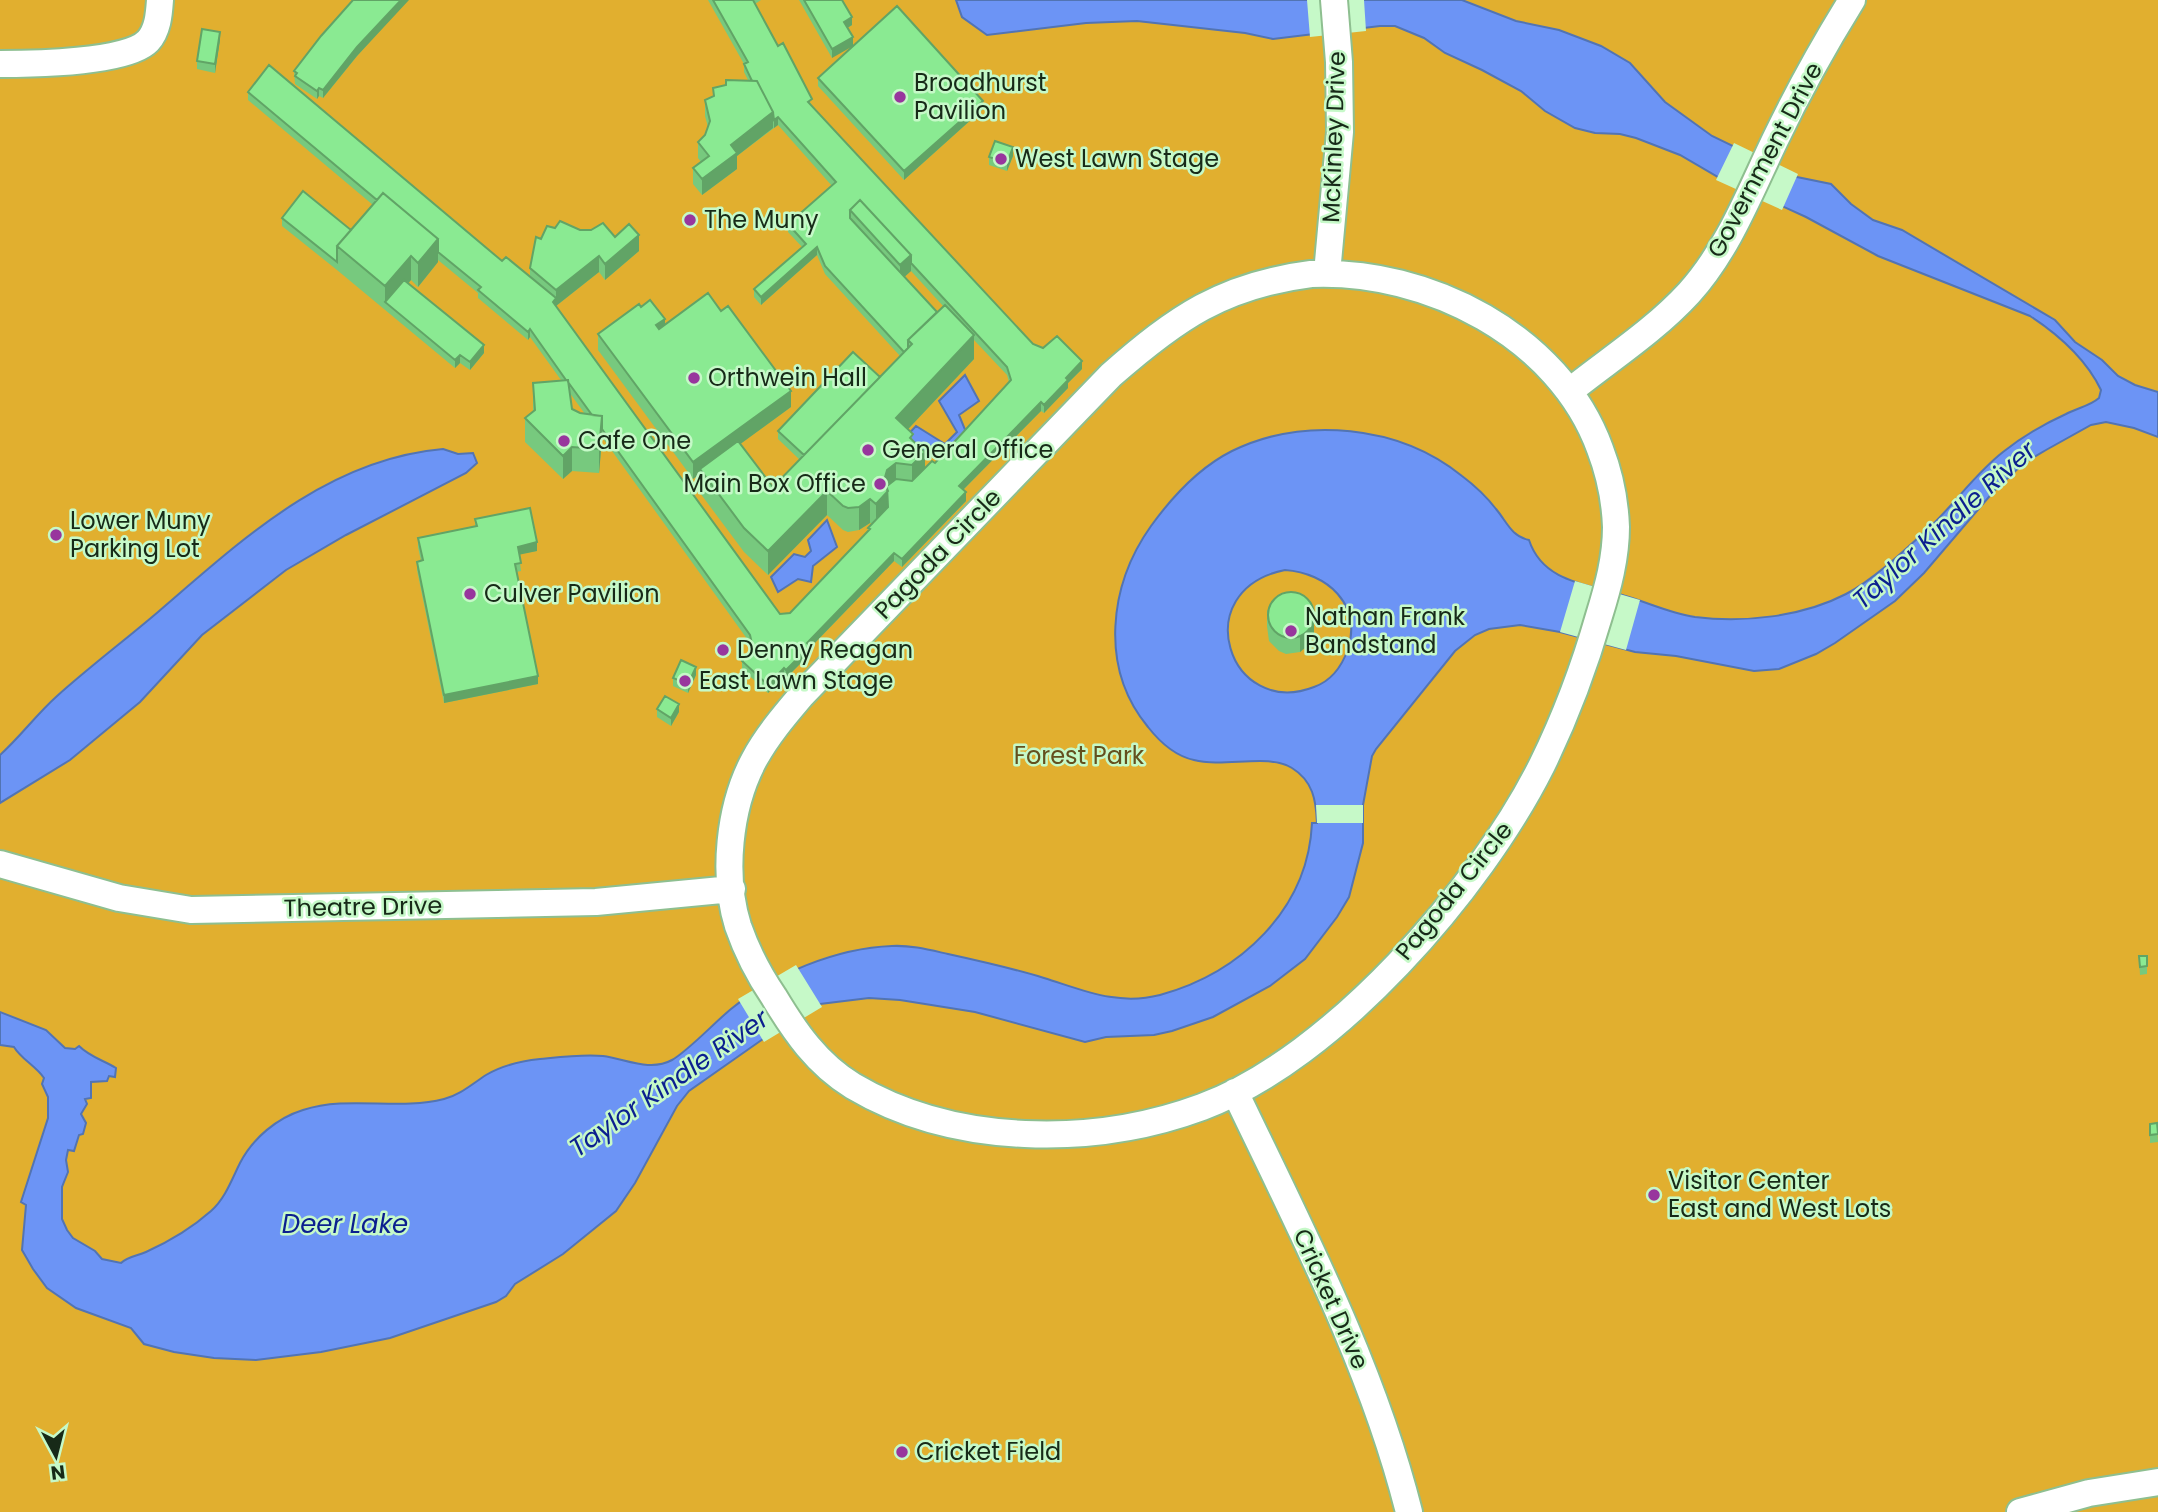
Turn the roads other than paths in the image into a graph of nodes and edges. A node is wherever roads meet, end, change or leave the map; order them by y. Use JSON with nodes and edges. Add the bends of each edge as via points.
{"nodes":[{"id":1,"x":160,"y":0,"type":"edge"},
{"id":2,"x":1335,"y":0,"type":"edge"},
{"id":3,"x":1852,"y":0,"type":"edge"},
{"id":4,"x":0,"y":64,"type":"edge"},
{"id":5,"x":1327,"y":274,"type":"junction"},
{"id":6,"x":1570,"y":391,"type":"junction"},
{"id":7,"x":0,"y":864,"type":"edge"},
{"id":8,"x":732,"y":889,"type":"junction"},
{"id":9,"x":1236,"y":1092,"type":"junction"},
{"id":10,"x":2158,"y":1482,"type":"edge"},
{"id":11,"x":1409,"y":1512,"type":"edge"},
{"id":12,"x":2020,"y":1512,"type":"edge"}],
"edges":[{"from":1,"to":4,"type":"street","via":[[156,28],[147,42],[130,51]]},
{"from":2,"to":5,"type":"street","name":"McKinley Drive","via":[[1339,132]]},
{"from":3,"to":6,"type":"street","name":"Government Drive","via":[[1711,264],[1660,320]]},
{"from":5,"to":6,"type":"street","name":"Pagoda Circle","via":[[1401,284],[1482,315],[1524,346]]},
{"from":5,"to":8,"type":"street","name":"Pagoda Circle","via":[[1241,289],[1207,303],[1143,347],[801,695],[766,739],[742,789],[735,817]]},
{"from":6,"to":9,"type":"street","name":"Pagoda Circle","via":[[1594,434],[1610,479],[1616,528],[1607,590],[1571,705],[1536,776],[1490,851],[1407,952],[1332,1027],[1274,1071]]},
{"from":7,"to":8,"type":"street","name":"Theatre Drive","via":[[119,898],[191,910],[596,902]]},
{"from":8,"to":9,"type":"street","name":"Pagoda Circle","via":[[738,923],[758,972],[798,1035],[849,1084],[899,1108],[934,1120],[1005,1132],[1061,1133],[1120,1127],[1184,1113]]},
{"from":9,"to":11,"type":"street","name":"Cricket Drive","via":[[1360,1362]]},
{"from":10,"to":12,"type":"street","via":[[2089,1493]]}]}
